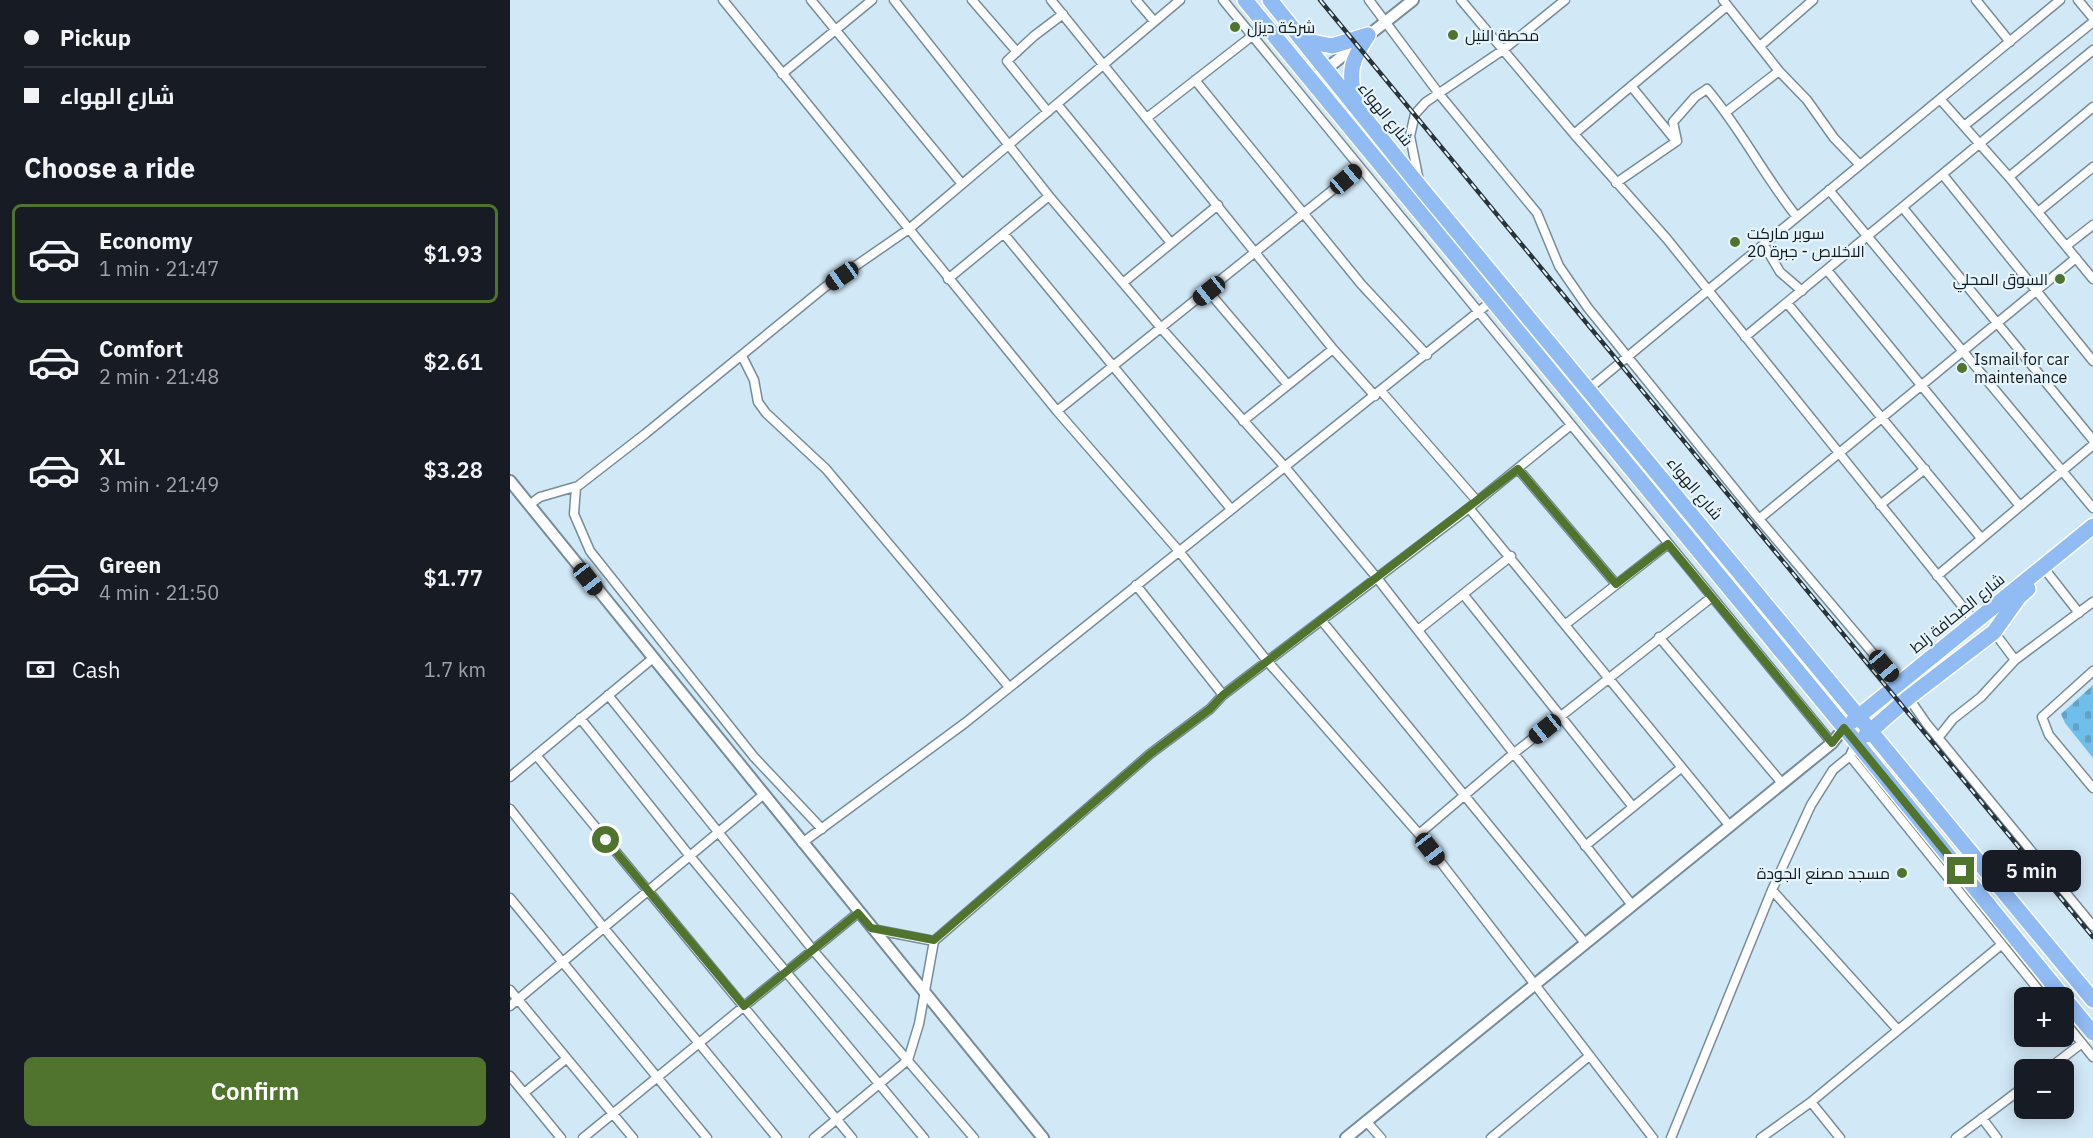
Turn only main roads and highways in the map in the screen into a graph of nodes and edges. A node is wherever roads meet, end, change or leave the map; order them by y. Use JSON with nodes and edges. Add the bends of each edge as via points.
{"nodes":[{"id":1,"x":1245,"y":0,"type":"edge"},
{"id":2,"x":1270,"y":0,"type":"edge"},
{"id":3,"x":1302,"y":40,"type":"junction"},
{"id":4,"x":1355,"y":104,"type":"junction"},
{"id":5,"x":2093,"y":526,"type":"edge"},
{"id":6,"x":2093,"y":536,"type":"edge"},
{"id":7,"x":2046,"y":570,"type":"junction"},
{"id":8,"x":1860,"y":716,"type":"junction"},
{"id":9,"x":1844,"y":728,"type":"junction"},
{"id":10,"x":1873,"y":730,"type":"junction"},
{"id":11,"x":1856,"y":742,"type":"junction"},
{"id":12,"x":2052,"y":987,"type":"edge"},
{"id":13,"x":2093,"y":1000,"type":"edge"},
{"id":14,"x":2074,"y":1015,"type":"edge"},
{"id":15,"x":2088,"y":1038,"type":"edge"}],
"edges":[{"from":1,"to":9,"type":"highway"},
{"from":2,"to":3,"type":"highway","name":"شارع الهواء"},
{"from":3,"to":4,"type":"highway","name":"شارع الهواء"},
{"from":3,"to":4,"type":"highway","via":[[1332,46],[1368,35],[1351,67]]},
{"from":4,"to":8,"type":"highway","name":"شارع الهواء"},
{"from":5,"to":7,"type":"highway","name":"شارع الصحافة زلط"},
{"from":6,"to":7,"type":"highway","name":"شارع الصحافة زلط"},
{"from":7,"to":8,"type":"highway","name":"شارع الصحافة زلط"},
{"from":7,"to":10,"type":"highway","name":"شارع الصحافة زلط","via":[[2019,597],[1994,632]]},
{"from":8,"to":9,"type":"highway","name":"شارع الصحافة زلط"},
{"from":8,"to":10,"type":"highway","name":"شارع الهواء"},
{"from":9,"to":11,"type":"highway"},
{"from":10,"to":11,"type":"highway","name":"شارع الصحافة زلط"},
{"from":10,"to":13,"type":"highway","name":"شارع الهواء"},
{"from":11,"to":12,"type":"highway","via":[[2030,968]]},
{"from":14,"to":15,"type":"highway"}]}
